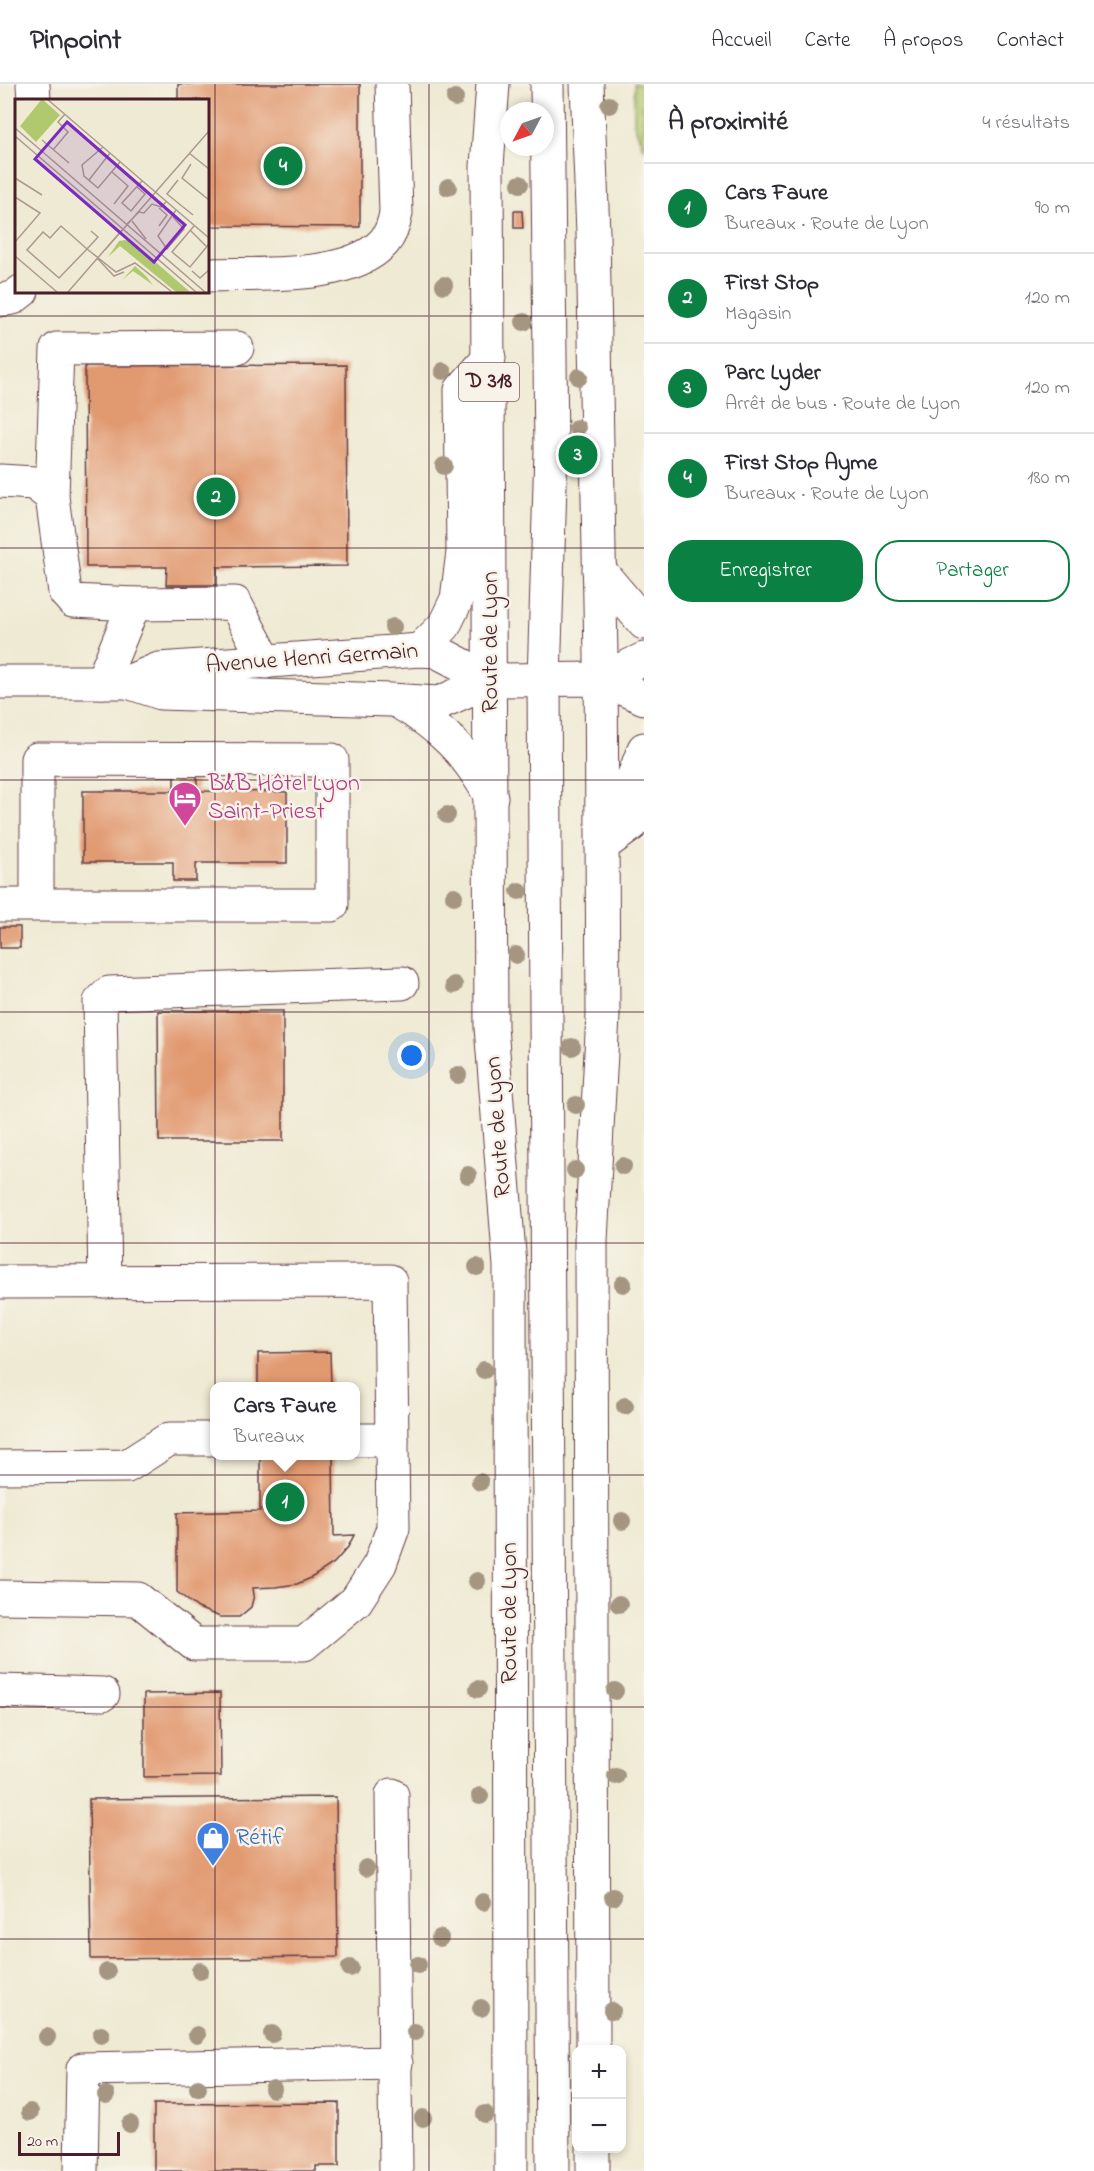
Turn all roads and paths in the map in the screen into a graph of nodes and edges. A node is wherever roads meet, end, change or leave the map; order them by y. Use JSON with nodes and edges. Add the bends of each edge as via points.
{"nodes":[{"id":1,"x":33,"y":84,"type":"edge"},
{"id":2,"x":393,"y":84,"type":"edge"},
{"id":3,"x":493,"y":84,"type":"edge"},
{"id":4,"x":547,"y":84,"type":"edge"},
{"id":5,"x":587,"y":84,"type":"edge"},
{"id":6,"x":34,"y":99,"type":"edge"},
{"id":7,"x":208,"y":275,"type":"edge"},
{"id":8,"x":21,"y":292,"type":"edge"},
{"id":9,"x":0,"y":300,"type":"edge"},
{"id":10,"x":237,"y":348,"type":"dead end"},
{"id":11,"x":489,"y":357,"type":"junction"},
{"id":12,"x":0,"y":481,"type":"edge"},
{"id":13,"x":52,"y":498,"type":"junction"},
{"id":14,"x":599,"y":570,"type":"junction"},
{"id":15,"x":134,"y":604,"type":"junction"},
{"id":16,"x":644,"y":623,"type":"edge"},
{"id":17,"x":420,"y":650,"type":"junction"},
{"id":18,"x":644,"y":659,"type":"edge"},
{"id":19,"x":266,"y":662,"type":"junction"},
{"id":20,"x":491,"y":680,"type":"junction"},
{"id":21,"x":544,"y":680,"type":"junction"},
{"id":22,"x":601,"y":680,"type":"junction"},
{"id":23,"x":0,"y":682,"type":"edge"},
{"id":24,"x":115,"y":682,"type":"junction"},
{"id":25,"x":644,"y":699,"type":"edge"},
{"id":26,"x":395,"y":700,"type":"junction"},
{"id":27,"x":644,"y":749,"type":"edge"},
{"id":28,"x":491,"y":797,"type":"junction"},
{"id":29,"x":602,"y":846,"type":"junction"},
{"id":30,"x":0,"y":905,"type":"edge"},
{"id":31,"x":37,"y":905,"type":"junction"},
{"id":32,"x":402,"y":983,"type":"dead end"},
{"id":33,"x":0,"y":1282,"type":"edge"},
{"id":34,"x":105,"y":1282,"type":"junction"},
{"id":35,"x":210,"y":1439,"type":"edge"},
{"id":36,"x":360,"y":1440,"type":"edge"},
{"id":37,"x":392,"y":1440,"type":"junction"},
{"id":38,"x":0,"y":1467,"type":"edge"},
{"id":39,"x":0,"y":1597,"type":"edge"},
{"id":40,"x":0,"y":1692,"type":"edge"},
{"id":41,"x":103,"y":1695,"type":"dead end"},
{"id":42,"x":392,"y":1795,"type":"dead end"},
{"id":43,"x":593,"y":2045,"type":"edge"},
{"id":44,"x":396,"y":2063,"type":"junction"},
{"id":45,"x":593,"y":2153,"type":"edge"},
{"id":46,"x":81,"y":2171,"type":"edge"},
{"id":47,"x":396,"y":2171,"type":"edge"},
{"id":48,"x":512,"y":2171,"type":"edge"},
{"id":49,"x":553,"y":2171,"type":"edge"},
{"id":50,"x":593,"y":2171,"type":"edge"}],
"edges":[{"from":1,"to":6,"type":"main road"},
{"from":2,"to":7,"type":"main road","via":[[396,213],[384,242],[354,262],[325,270]]},
{"from":3,"to":11,"type":"main road","name":"Route de Lyon","number":"D 318","via":[[488,166]]},
{"from":4,"to":21,"type":"main road","via":[[551,452]]},
{"from":5,"to":14,"type":"main road"},
{"from":8,"to":9,"type":"main road"},
{"from":10,"to":13,"type":"main road","via":[[57,350]]},
{"from":11,"to":17,"type":"main road","via":[[461,390],[463,552],[457,599],[444,626]]},
{"from":11,"to":20,"type":"main road","name":"Route de Lyon","number":"D 318"},
{"from":12,"to":13,"type":"main road","via":[[34,483]]},
{"from":13,"to":15,"type":"main road","via":[[65,592],[73,601]]},
{"from":14,"to":16,"type":"main road"},
{"from":14,"to":22,"type":"main road"},
{"from":15,"to":19,"type":"main road","via":[[235,603]]},
{"from":15,"to":24,"type":"main road"},
{"from":17,"to":19,"type":"main road","name":"Avenue Henri Germain"},
{"from":17,"to":20,"type":"main road","name":"Avenue Henri Germain","via":[[436,651]]},
{"from":18,"to":22,"type":"main road","name":"Avenue Henri Germain"},
{"from":19,"to":24,"type":"main road","name":"Avenue Henri Germain","via":[[159,669]]},
{"from":20,"to":21,"type":"main road","name":"Avenue Henri Germain"},
{"from":20,"to":26,"type":"main road","name":"Avenue Henri Germain","via":[[439,703]]},
{"from":20,"to":28,"type":"main road","name":"Route de Lyon"},
{"from":21,"to":22,"type":"main road","name":"Avenue Henri Germain"},
{"from":21,"to":49,"type":"main road"},
{"from":22,"to":25,"type":"main road","name":"Avenue Henri Germain"},
{"from":22,"to":29,"type":"main road"},
{"from":23,"to":24,"type":"main road","name":"Avenue Henri Germain"},
{"from":24,"to":26,"type":"main road","name":"Avenue Henri Germain","via":[[160,693]]},
{"from":26,"to":28,"type":"main road","via":[[424,717],[456,745],[477,770]]},
{"from":27,"to":29,"type":"main road","via":[[632,781],[631,825]]},
{"from":28,"to":48,"type":"main road","name":"Route de Lyon","via":[[492,1027],[510,1266]]},
{"from":29,"to":43,"type":"main road","via":[[603,1015],[591,1240]]},
{"from":30,"to":31,"type":"main road"},
{"from":31,"to":31,"type":"main road","via":[[332,905],[332,760],[37,759]]},
{"from":32,"to":34,"type":"main road","via":[[109,993],[100,1002]]},
{"from":33,"to":34,"type":"main road"},
{"from":34,"to":37,"type":"main road","via":[[390,1281]]},
{"from":35,"to":38,"type":"main road","via":[[170,1439],[127,1466]]},
{"from":36,"to":37,"type":"main road"},
{"from":37,"to":39,"type":"main road","via":[[393,1528],[380,1564],[356,1601],[304,1644],[194,1644],[138,1599]]},
{"from":40,"to":41,"type":"main road"},
{"from":42,"to":44,"type":"main road"},
{"from":44,"to":46,"type":"main road","via":[[83,2069]]},
{"from":44,"to":47,"type":"main road"},
{"from":45,"to":50,"type":"main road"}]}
